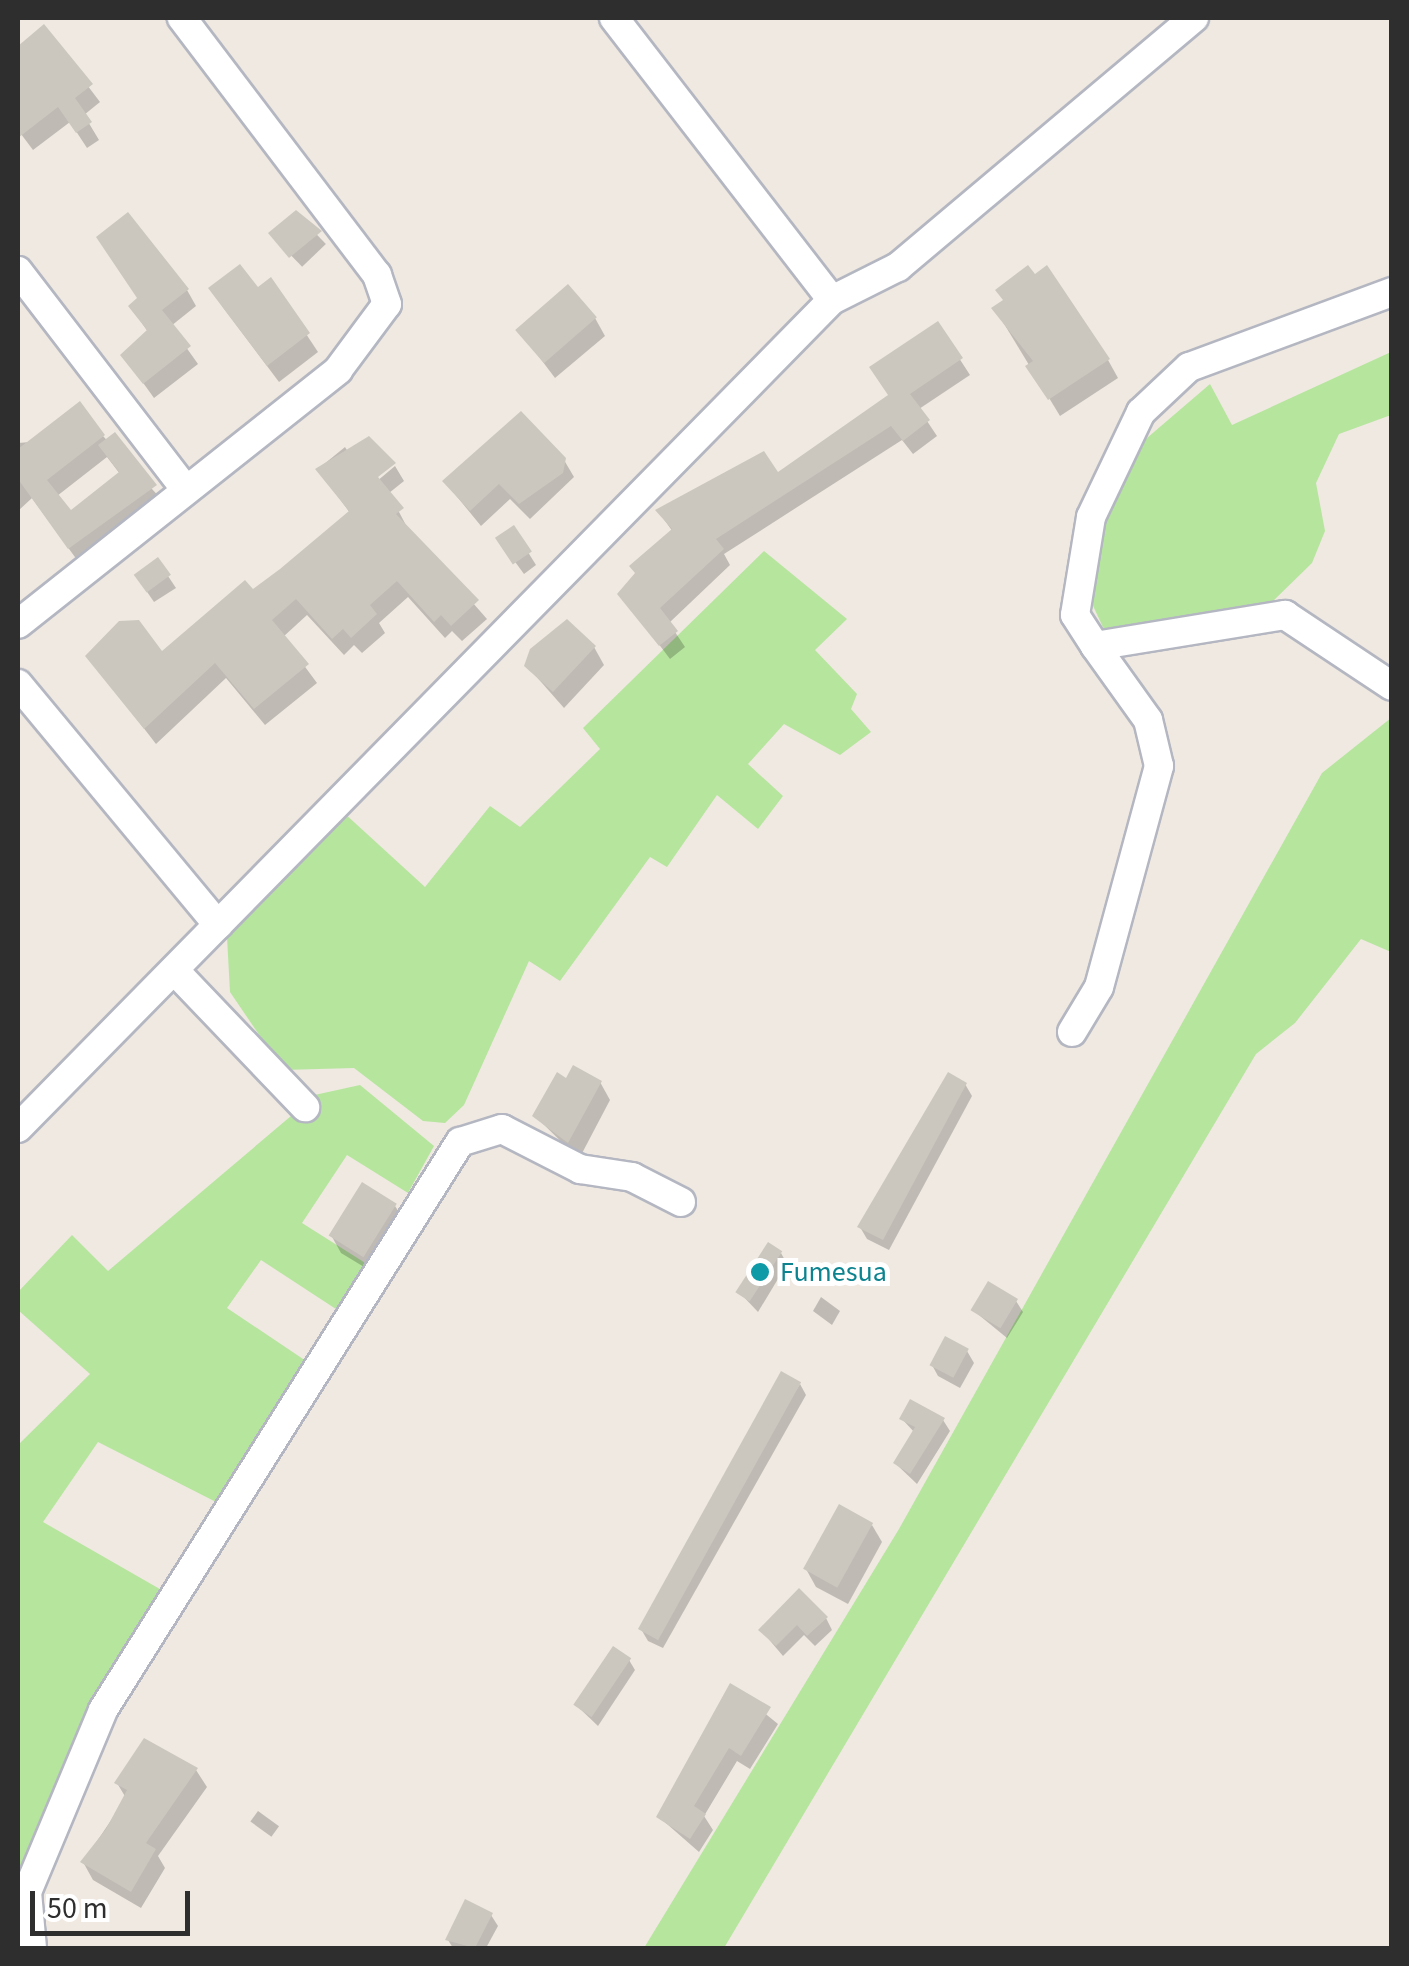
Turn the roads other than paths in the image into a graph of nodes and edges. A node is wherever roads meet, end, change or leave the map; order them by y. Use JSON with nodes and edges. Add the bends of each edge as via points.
{"nodes":[{"id":1,"x":182,"y":18,"type":"edge"},
{"id":2,"x":614,"y":18,"type":"edge"},
{"id":3,"x":1194,"y":18,"type":"edge"},
{"id":4,"x":18,"y":271,"type":"edge"},
{"id":5,"x":1392,"y":292,"type":"edge"},
{"id":6,"x":832,"y":300,"type":"junction"},
{"id":7,"x":184,"y":489,"type":"junction"},
{"id":8,"x":18,"y":624,"type":"edge"},
{"id":9,"x":1095,"y":646,"type":"junction"},
{"id":10,"x":18,"y":684,"type":"edge"},
{"id":11,"x":1392,"y":686,"type":"edge"},
{"id":12,"x":218,"y":926,"type":"junction"},
{"id":13,"x":174,"y":970,"type":"junction"},
{"id":14,"x":1072,"y":1032,"type":"dead end"},
{"id":15,"x":305,"y":1106,"type":"dead end"},
{"id":16,"x":19,"y":1124,"type":"edge"},
{"id":17,"x":681,"y":1202,"type":"dead end"},
{"id":18,"x":32,"y":1948,"type":"edge"}],
"edges":[{"from":1,"to":7,"type":"street","via":[[377,274],[387,304],[338,370]]},
{"from":2,"to":6,"type":"street"},
{"from":3,"to":6,"type":"street","via":[[898,267]]},
{"from":4,"to":7,"type":"street"},
{"from":5,"to":9,"type":"street","via":[[1189,367],[1141,412],[1091,518],[1075,615]]},
{"from":6,"to":12,"type":"street"},
{"from":7,"to":8,"type":"street"},
{"from":9,"to":11,"type":"street","via":[[1285,615]]},
{"from":9,"to":14,"type":"street","via":[[1148,720],[1159,766],[1099,988]]},
{"from":10,"to":12,"type":"street"},
{"from":12,"to":13,"type":"street"},
{"from":13,"to":15,"type":"street"},
{"from":13,"to":16,"type":"street"},
{"from":17,"to":18,"type":"street","via":[[632,1176],[580,1170],[502,1130],[460,1142],[102,1710],[27,1892]]}]}
